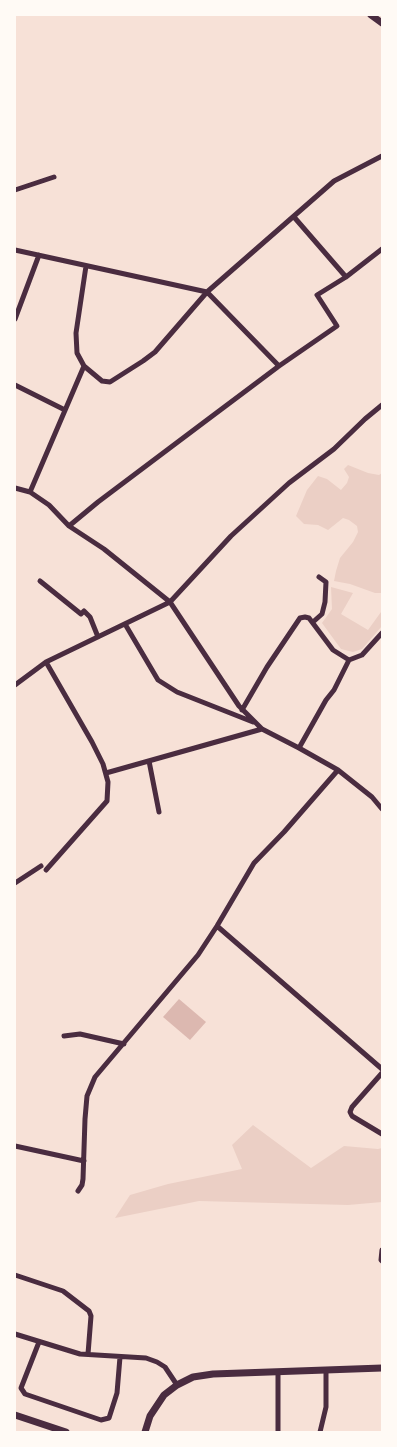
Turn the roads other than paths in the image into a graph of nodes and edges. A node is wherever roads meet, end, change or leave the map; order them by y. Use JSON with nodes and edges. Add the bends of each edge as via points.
{"nodes":[{"id":1,"x":371,"y":15,"type":"edge"},
{"id":2,"x":382,"y":23,"type":"edge"},
{"id":3,"x":382,"y":156,"type":"edge"},
{"id":4,"x":54,"y":177,"type":"dead end"},
{"id":5,"x":15,"y":190,"type":"edge"},
{"id":6,"x":294,"y":217,"type":"junction"},
{"id":7,"x":382,"y":249,"type":"edge"},
{"id":8,"x":15,"y":250,"type":"edge"},
{"id":9,"x":39,"y":255,"type":"junction"},
{"id":10,"x":86,"y":266,"type":"junction"},
{"id":11,"x":346,"y":277,"type":"junction"},
{"id":12,"x":207,"y":292,"type":"junction"},
{"id":13,"x":15,"y":319,"type":"edge"},
{"id":14,"x":84,"y":366,"type":"junction"},
{"id":15,"x":279,"y":366,"type":"junction"},
{"id":16,"x":15,"y":385,"type":"edge"},
{"id":17,"x":382,"y":405,"type":"edge"},
{"id":18,"x":65,"y":410,"type":"junction"},
{"id":19,"x":15,"y":488,"type":"edge"},
{"id":20,"x":30,"y":492,"type":"junction"},
{"id":21,"x":69,"y":526,"type":"junction"},
{"id":22,"x":319,"y":576,"type":"dead end"},
{"id":23,"x":40,"y":581,"type":"dead end"},
{"id":24,"x":170,"y":602,"type":"junction"},
{"id":25,"x":312,"y":622,"type":"junction"},
{"id":26,"x":125,"y":624,"type":"junction"},
{"id":27,"x":382,"y":633,"type":"edge"},
{"id":28,"x":98,"y":637,"type":"junction"},
{"id":29,"x":349,"y":660,"type":"junction"},
{"id":30,"x":46,"y":662,"type":"junction"},
{"id":31,"x":15,"y":685,"type":"edge"},
{"id":32,"x":242,"y":710,"type":"junction"},
{"id":33,"x":256,"y":724,"type":"junction"},
{"id":34,"x":262,"y":729,"type":"junction"},
{"id":35,"x":299,"y":748,"type":"junction"},
{"id":36,"x":149,"y":761,"type":"junction"},
{"id":37,"x":338,"y":770,"type":"junction"},
{"id":38,"x":106,"y":773,"type":"junction"},
{"id":39,"x":372,"y":798,"type":"junction"},
{"id":40,"x":382,"y":802,"type":"edge"},
{"id":41,"x":382,"y":809,"type":"edge"},
{"id":42,"x":159,"y":812,"type":"dead end"},
{"id":43,"x":41,"y":866,"type":"dead end"},
{"id":44,"x":46,"y":870,"type":"dead end"},
{"id":45,"x":15,"y":882,"type":"edge"},
{"id":46,"x":217,"y":926,"type":"junction"},
{"id":47,"x":64,"y":1036,"type":"dead end"},
{"id":48,"x":124,"y":1044,"type":"junction"},
{"id":49,"x":382,"y":1069,"type":"edge"},
{"id":50,"x":382,"y":1073,"type":"edge"},
{"id":51,"x":382,"y":1134,"type":"edge"},
{"id":52,"x":15,"y":1146,"type":"edge"},
{"id":53,"x":84,"y":1161,"type":"junction"},
{"id":54,"x":78,"y":1191,"type":"dead end"},
{"id":55,"x":382,"y":1250,"type":"edge"},
{"id":56,"x":382,"y":1262,"type":"edge"},
{"id":57,"x":15,"y":1274,"type":"edge"},
{"id":58,"x":15,"y":1334,"type":"edge"},
{"id":59,"x":39,"y":1342,"type":"junction"},
{"id":60,"x":88,"y":1354,"type":"junction"},
{"id":61,"x":120,"y":1357,"type":"junction"},
{"id":62,"x":382,"y":1368,"type":"edge"},
{"id":63,"x":326,"y":1371,"type":"junction"},
{"id":64,"x":278,"y":1372,"type":"junction"},
{"id":65,"x":177,"y":1385,"type":"junction"},
{"id":66,"x":15,"y":1415,"type":"edge"},
{"id":67,"x":66,"y":1432,"type":"edge"},
{"id":68,"x":145,"y":1432,"type":"edge"},
{"id":69,"x":278,"y":1432,"type":"edge"},
{"id":70,"x":320,"y":1432,"type":"edge"}],
"edges":[{"from":1,"to":2,"type":"street"},
{"from":3,"to":6,"type":"street","via":[[334,181]]},
{"from":4,"to":5,"type":"street"},
{"from":6,"to":11,"type":"street"},
{"from":6,"to":12,"type":"street"},
{"from":7,"to":11,"type":"street"},
{"from":8,"to":9,"type":"street"},
{"from":9,"to":10,"type":"street"},
{"from":9,"to":13,"type":"street"},
{"from":10,"to":12,"type":"street"},
{"from":10,"to":14,"type":"street","via":[[76,333],[76,354]]},
{"from":11,"to":15,"type":"street","via":[[318,294],[337,326]]},
{"from":12,"to":14,"type":"street","via":[[155,352],[110,382],[102,381]]},
{"from":12,"to":15,"type":"street"},
{"from":14,"to":18,"type":"street"},
{"from":15,"to":21,"type":"street"},
{"from":16,"to":18,"type":"street"},
{"from":17,"to":24,"type":"street","via":[[231,536]]},
{"from":18,"to":20,"type":"street"},
{"from":19,"to":20,"type":"street"},
{"from":20,"to":21,"type":"street"},
{"from":21,"to":24,"type":"street","via":[[104,549]]},
{"from":22,"to":25,"type":"street","via":[[326,582],[325,602],[322,614]]},
{"from":23,"to":28,"type":"street","via":[[81,614],[84,611]]},
{"from":24,"to":26,"type":"street"},
{"from":24,"to":32,"type":"street"},
{"from":25,"to":29,"type":"street","via":[[333,650]]},
{"from":25,"to":32,"type":"street","via":[[309,618],[300,618]]},
{"from":26,"to":28,"type":"street"},
{"from":26,"to":33,"type":"street","via":[[158,680],[177,692]]},
{"from":27,"to":29,"type":"street","via":[[362,655]]},
{"from":28,"to":30,"type":"street"},
{"from":29,"to":35,"type":"street"},
{"from":30,"to":31,"type":"street"},
{"from":30,"to":38,"type":"street"},
{"from":32,"to":33,"type":"street"},
{"from":33,"to":34,"type":"street"},
{"from":34,"to":35,"type":"street"},
{"from":34,"to":36,"type":"street"},
{"from":35,"to":37,"type":"street"},
{"from":36,"to":38,"type":"street"},
{"from":36,"to":42,"type":"street"},
{"from":37,"to":39,"type":"street"},
{"from":37,"to":46,"type":"street","via":[[254,863]]},
{"from":38,"to":44,"type":"street","via":[[106,801]]},
{"from":39,"to":40,"type":"street"},
{"from":39,"to":41,"type":"street"},
{"from":43,"to":45,"type":"street"},
{"from":46,"to":48,"type":"street","via":[[198,955]]},
{"from":46,"to":49,"type":"street"},
{"from":47,"to":48,"type":"street","via":[[80,1034]]},
{"from":48,"to":53,"type":"street","via":[[95,1078],[88,1096]]},
{"from":50,"to":51,"type":"street","via":[[350,1112]]},
{"from":52,"to":53,"type":"street"},
{"from":53,"to":54,"type":"street","via":[[82,1185]]},
{"from":55,"to":56,"type":"street"},
{"from":57,"to":60,"type":"street","via":[[63,1291],[89,1311],[92,1316]]},
{"from":58,"to":59,"type":"street"},
{"from":59,"to":60,"type":"street"},
{"from":59,"to":61,"type":"street","via":[[21,1388],[25,1394],[102,1420],[109,1418],[117,1393]]},
{"from":60,"to":61,"type":"street"},
{"from":61,"to":65,"type":"street","via":[[158,1362]]},
{"from":62,"to":63,"type":"street"},
{"from":63,"to":64,"type":"street"},
{"from":63,"to":70,"type":"street","via":[[326,1408]]},
{"from":64,"to":65,"type":"street","via":[[204,1375]]},
{"from":64,"to":69,"type":"street"},
{"from":65,"to":68,"type":"street","via":[[156,1405]]},
{"from":66,"to":67,"type":"street"}]}
